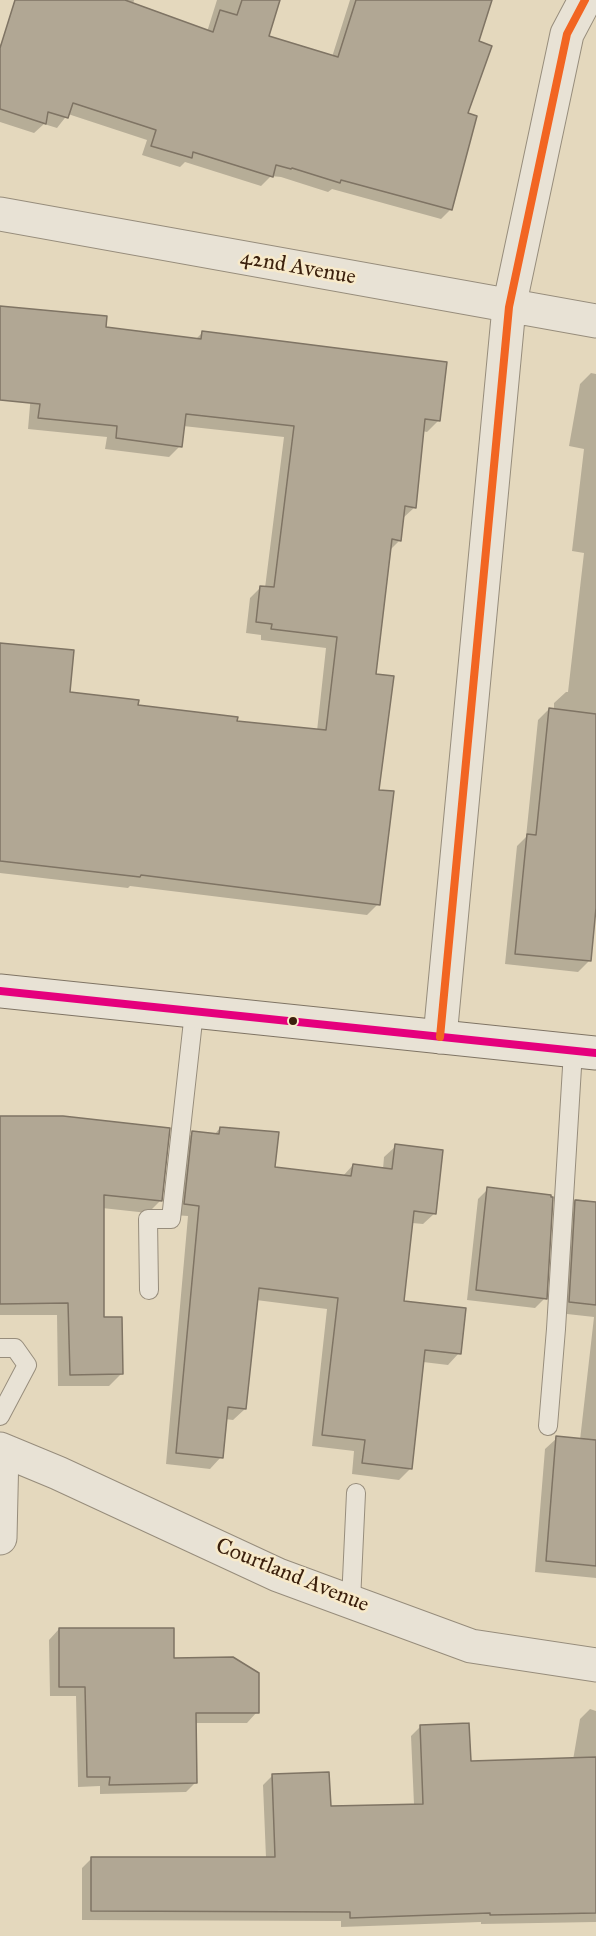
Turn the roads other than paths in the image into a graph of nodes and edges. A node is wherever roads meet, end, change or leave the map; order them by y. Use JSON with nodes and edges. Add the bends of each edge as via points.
{"nodes":[{"id":1,"x":585,"y":0,"type":"edge"},
{"id":2,"x":0,"y":214,"type":"edge"},
{"id":3,"x":509,"y":307,"type":"junction"},
{"id":4,"x":596,"y":321,"type":"edge"},
{"id":5,"x":0,"y":991,"type":"edge"},
{"id":6,"x":194,"y":1012,"type":"junction"},
{"id":7,"x":440,"y":1037,"type":"junction"},
{"id":8,"x":585,"y":1052,"type":"edge"},
{"id":9,"x":149,"y":1290,"type":"dead end"},
{"id":10,"x":0,"y":1348,"type":"edge"},
{"id":11,"x":0,"y":1416,"type":"edge"},
{"id":12,"x":548,"y":1426,"type":"dead end"},
{"id":13,"x":1,"y":1450,"type":"edge"},
{"id":14,"x":356,"y":1493,"type":"dead end"},
{"id":15,"x":0,"y":1538,"type":"edge"},
{"id":16,"x":351,"y":1601,"type":"junction"},
{"id":17,"x":596,"y":1665,"type":"edge"}],
"edges":[{"from":1,"to":3,"type":"street","via":[[567,34]]},
{"from":2,"to":3,"type":"street","name":"42nd Avenue"},
{"from":3,"to":4,"type":"street","name":"42nd Avenue"},
{"from":3,"to":7,"type":"street"},
{"from":5,"to":6,"type":"street"},
{"from":6,"to":7,"type":"street"},
{"from":6,"to":9,"type":"lane","via":[[171,1219],[148,1219]]},
{"from":7,"to":8,"type":"street"},
{"from":8,"to":12,"type":"lane"},
{"from":10,"to":11,"type":"lane","via":[[15,1348],[27,1365]]},
{"from":13,"to":15,"type":"street"},
{"from":13,"to":16,"type":"street","name":"Courtland Avenue","via":[[278,1575]]},
{"from":14,"to":16,"type":"lane"},
{"from":16,"to":17,"type":"street","name":"Courtland Avenue","via":[[471,1646]]}]}
